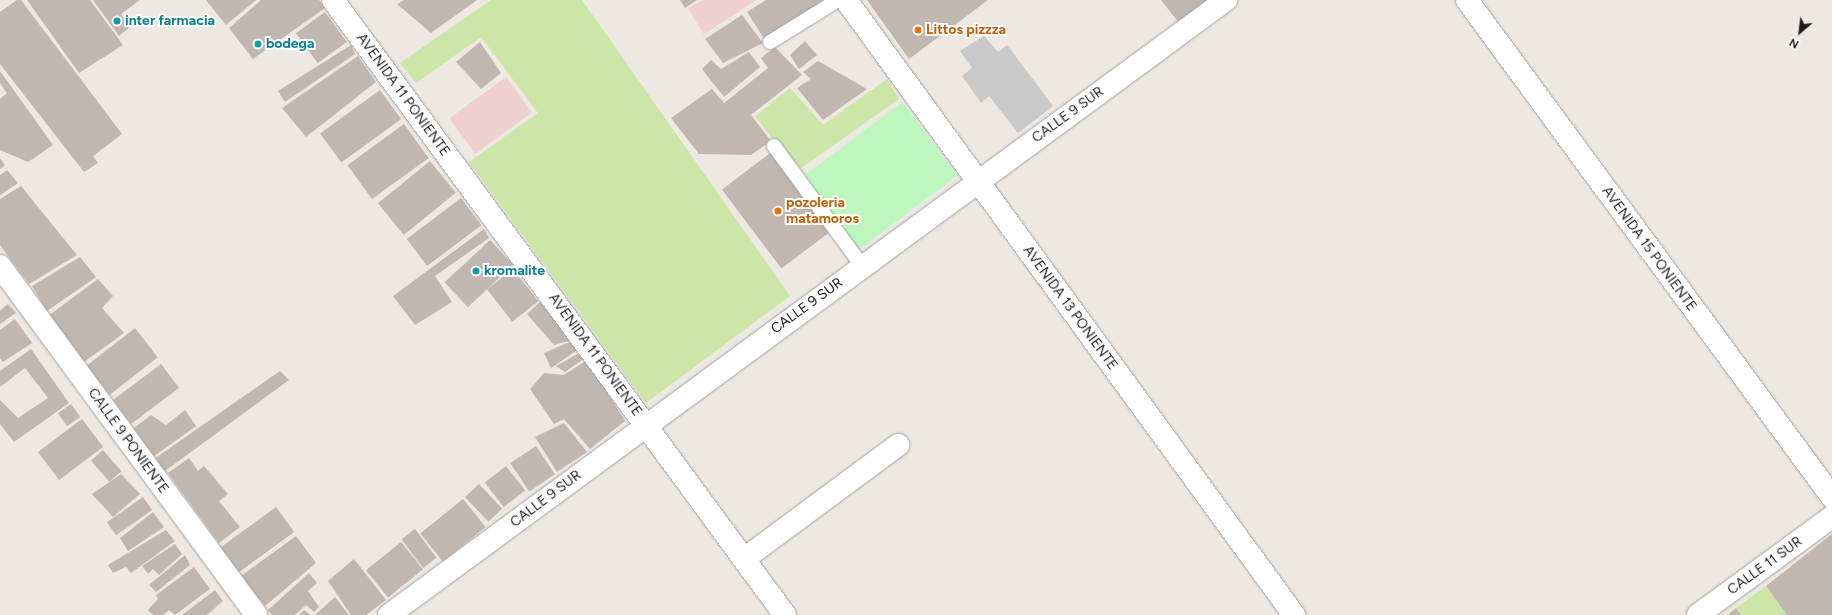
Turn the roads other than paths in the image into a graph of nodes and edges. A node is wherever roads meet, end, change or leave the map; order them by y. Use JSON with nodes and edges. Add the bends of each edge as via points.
{"nodes":[{"id":1,"x":333,"y":0,"type":"edge"},
{"id":2,"x":838,"y":0,"type":"edge"},
{"id":3,"x":846,"y":0,"type":"edge"},
{"id":4,"x":1226,"y":0,"type":"edge"},
{"id":5,"x":1466,"y":0,"type":"edge"},
{"id":6,"x":770,"y":42,"type":"dead end"},
{"id":7,"x":774,"y":146,"type":"dead end"},
{"id":8,"x":978,"y":181,"type":"junction"},
{"id":9,"x":0,"y":266,"type":"edge"},
{"id":10,"x":862,"y":266,"type":"junction"},
{"id":11,"x":646,"y":424,"type":"junction"},
{"id":12,"x":898,"y":445,"type":"dead end"},
{"id":13,"x":1832,"y":497,"type":"edge"},
{"id":14,"x":1832,"y":517,"type":"edge"},
{"id":15,"x":744,"y":559,"type":"junction"},
{"id":16,"x":256,"y":615,"type":"edge"},
{"id":17,"x":389,"y":615,"type":"edge"},
{"id":18,"x":785,"y":615,"type":"edge"},
{"id":19,"x":1294,"y":615,"type":"edge"},
{"id":20,"x":1698,"y":615,"type":"edge"}],
"edges":[{"from":1,"to":11,"type":"street","name":"AVENIDA 11 PONIENTE"},
{"from":2,"to":6,"type":"lane"},
{"from":3,"to":8,"type":"street","name":"AVENIDA 13 PONIENTE"},
{"from":4,"to":8,"type":"street","name":"CALLE 9 SUR"},
{"from":5,"to":13,"type":"street","name":"AVENIDA 15 PONIENTE"},
{"from":7,"to":10,"type":"lane"},
{"from":8,"to":10,"type":"street","name":"CALLE 9 SUR"},
{"from":8,"to":19,"type":"street","name":"AVENIDA 13 PONIENTE"},
{"from":9,"to":16,"type":"street","name":"CALLE 9 PONIENTE"},
{"from":10,"to":11,"type":"street","name":"CALLE 9 SUR"},
{"from":11,"to":15,"type":"street","name":"AVENIDA 11 PONIENTE"},
{"from":11,"to":17,"type":"street","name":"CALLE 9 SUR"},
{"from":12,"to":15,"type":"street"},
{"from":14,"to":20,"type":"street","name":"CALLE 11 SUR"},
{"from":15,"to":18,"type":"street","name":"AVENIDA 11 PONIENTE"}]}
